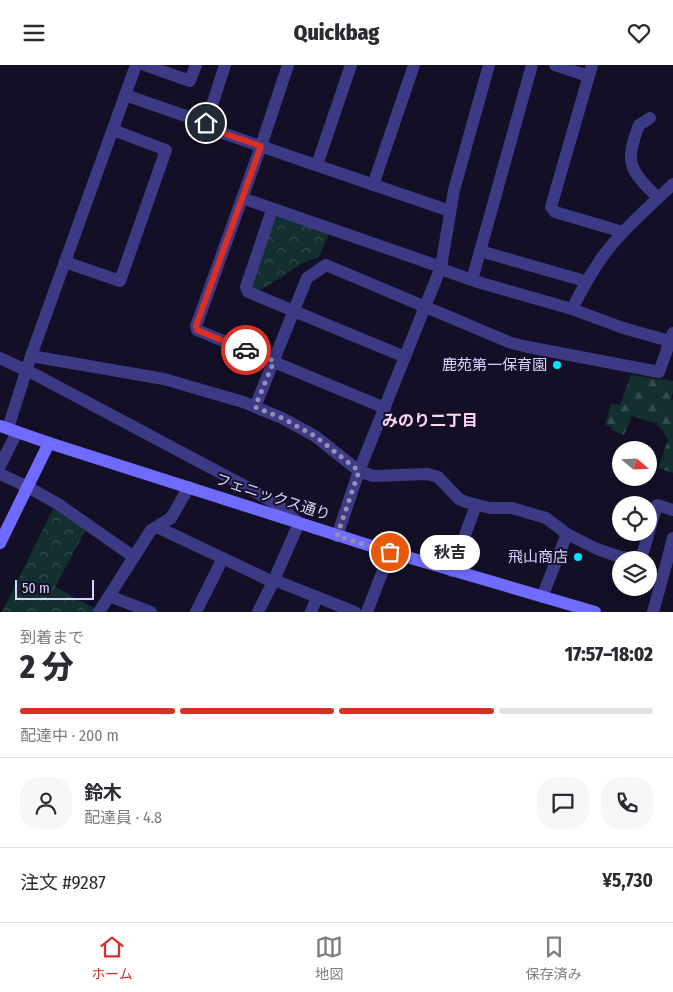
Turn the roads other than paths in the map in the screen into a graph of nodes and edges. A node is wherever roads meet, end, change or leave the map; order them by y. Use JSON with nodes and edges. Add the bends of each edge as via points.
{"nodes":[{"id":1,"x":136,"y":65,"type":"edge"},
{"id":2,"x":145,"y":65,"type":"edge"},
{"id":3,"x":196,"y":65,"type":"edge"},
{"id":4,"x":226,"y":65,"type":"edge"},
{"id":5,"x":288,"y":65,"type":"edge"},
{"id":6,"x":351,"y":65,"type":"edge"},
{"id":7,"x":414,"y":65,"type":"edge"},
{"id":8,"x":489,"y":65,"type":"edge"},
{"id":9,"x":532,"y":65,"type":"edge"},
{"id":10,"x":555,"y":65,"type":"edge"},
{"id":11,"x":590,"y":71,"type":"edge"},
{"id":12,"x":125,"y":95,"type":"junction"},
{"id":13,"x":650,"y":118,"type":"dead end"},
{"id":14,"x":206,"y":123,"type":"junction"},
{"id":15,"x":113,"y":130,"type":"junction"},
{"id":16,"x":261,"y":146,"type":"junction"},
{"id":17,"x":317,"y":165,"type":"junction"},
{"id":18,"x":673,"y":184,"type":"edge"},
{"id":19,"x":373,"y":185,"type":"junction"},
{"id":20,"x":242,"y":198,"type":"junction"},
{"id":21,"x":658,"y":198,"type":"junction"},
{"id":22,"x":272,"y":210,"type":"junction"},
{"id":23,"x":450,"y":211,"type":"junction"},
{"id":24,"x":623,"y":232,"type":"junction"},
{"id":25,"x":480,"y":251,"type":"junction"},
{"id":26,"x":65,"y":262,"type":"junction"},
{"id":27,"x":441,"y":268,"type":"junction"},
{"id":28,"x":472,"y":280,"type":"junction"},
{"id":29,"x":586,"y":282,"type":"junction"},
{"id":30,"x":426,"y":307,"type":"junction"},
{"id":31,"x":572,"y":309,"type":"junction"},
{"id":32,"x":294,"y":311,"type":"junction"},
{"id":33,"x":672,"y":338,"type":"edge"},
{"id":34,"x":31,"y":357,"type":"junction"},
{"id":35,"x":405,"y":357,"type":"junction"},
{"id":36,"x":0,"y":358,"type":"edge"},
{"id":37,"x":274,"y":361,"type":"junction"},
{"id":38,"x":26,"y":370,"type":"junction"},
{"id":39,"x":255,"y":407,"type":"junction"},
{"id":40,"x":384,"y":408,"type":"junction"},
{"id":41,"x":8,"y":429,"type":"edge"},
{"id":42,"x":49,"y":443,"type":"junction"},
{"id":43,"x":0,"y":466,"type":"edge"},
{"id":44,"x":359,"y":471,"type":"junction"},
{"id":45,"x":0,"y":474,"type":"edge"},
{"id":46,"x":28,"y":487,"type":"junction"},
{"id":47,"x":189,"y":487,"type":"junction"},
{"id":48,"x":476,"y":505,"type":"junction"},
{"id":49,"x":673,"y":510,"type":"edge"},
{"id":50,"x":300,"y":523,"type":"junction"},
{"id":51,"x":157,"y":527,"type":"junction"},
{"id":52,"x":566,"y":534,"type":"junction"},
{"id":53,"x":337,"y":536,"type":"junction"},
{"id":54,"x":673,"y":538,"type":"edge"},
{"id":55,"x":0,"y":543,"type":"edge"},
{"id":56,"x":390,"y":552,"type":"junction"},
{"id":57,"x":134,"y":557,"type":"junction"},
{"id":58,"x":223,"y":558,"type":"junction"},
{"id":59,"x":452,"y":571,"type":"junction"},
{"id":60,"x":273,"y":581,"type":"junction"},
{"id":61,"x":108,"y":596,"type":"junction"},
{"id":62,"x":317,"y":597,"type":"junction"},
{"id":63,"x":542,"y":597,"type":"junction"},
{"id":64,"x":99,"y":612,"type":"edge"},
{"id":65,"x":150,"y":612,"type":"edge"},
{"id":66,"x":196,"y":612,"type":"edge"},
{"id":67,"x":258,"y":612,"type":"edge"},
{"id":68,"x":312,"y":612,"type":"edge"},
{"id":69,"x":355,"y":612,"type":"edge"},
{"id":70,"x":368,"y":612,"type":"edge"},
{"id":71,"x":595,"y":612,"type":"edge"},
{"id":72,"x":653,"y":612,"type":"edge"}],
"edges":[{"from":1,"to":12,"type":"street"},
{"from":2,"to":3,"type":"street","via":[[190,81]]},
{"from":4,"to":14,"type":"street"},
{"from":5,"to":16,"type":"street"},
{"from":6,"to":17,"type":"street"},
{"from":7,"to":19,"type":"street"},
{"from":8,"to":23,"type":"street"},
{"from":9,"to":25,"type":"street"},
{"from":10,"to":11,"type":"street"},
{"from":11,"to":24,"type":"street","via":[[551,207],[555,212]]},
{"from":12,"to":14,"type":"street"},
{"from":12,"to":15,"type":"street"},
{"from":13,"to":21,"type":"street","via":[[640,125],[631,151],[631,163],[638,177]]},
{"from":14,"to":16,"type":"street","via":[[205,127]]},
{"from":15,"to":26,"type":"street"},
{"from":15,"to":26,"type":"street","via":[[166,150],[120,281]]},
{"from":16,"to":17,"type":"street"},
{"from":16,"to":20,"type":"street"},
{"from":17,"to":19,"type":"street"},
{"from":18,"to":21,"type":"street"},
{"from":19,"to":23,"type":"street"},
{"from":20,"to":22,"type":"street"},
{"from":20,"to":37,"type":"street","via":[[196,326],[197,330]]},
{"from":21,"to":24,"type":"street"},
{"from":22,"to":27,"type":"street"},
{"from":22,"to":32,"type":"street","via":[[246,287],[248,292]]},
{"from":23,"to":27,"type":"street"},
{"from":24,"to":29,"type":"street"},
{"from":25,"to":28,"type":"street"},
{"from":25,"to":29,"type":"street"},
{"from":26,"to":34,"type":"street"},
{"from":27,"to":28,"type":"street"},
{"from":27,"to":30,"type":"street"},
{"from":28,"to":31,"type":"street"},
{"from":29,"to":31,"type":"street"},
{"from":30,"to":32,"type":"street","via":[[326,265],[307,278]]},
{"from":30,"to":33,"type":"street","via":[[511,343],[659,372]]},
{"from":30,"to":35,"type":"street"},
{"from":31,"to":33,"type":"street","via":[[624,328]]},
{"from":32,"to":35,"type":"street"},
{"from":32,"to":37,"type":"street"},
{"from":34,"to":38,"type":"street"},
{"from":34,"to":39,"type":"street","via":[[164,379]]},
{"from":35,"to":40,"type":"street"},
{"from":36,"to":38,"type":"street"},
{"from":37,"to":39,"type":"street"},
{"from":37,"to":40,"type":"street"},
{"from":38,"to":41,"type":"street"},
{"from":38,"to":50,"type":"street","via":[[278,505]]},
{"from":39,"to":44,"type":"street","via":[[315,436]]},
{"from":40,"to":44,"type":"street"},
{"from":41,"to":42,"type":"main road","name":"フェニックス通り"},
{"from":41,"to":43,"type":"street"},
{"from":42,"to":46,"type":"main road"},
{"from":42,"to":47,"type":"main road","name":"フェニックス通り"},
{"from":44,"to":48,"type":"street","via":[[373,476],[428,474],[438,477],[460,499]]},
{"from":44,"to":53,"type":"street"},
{"from":45,"to":46,"type":"street"},
{"from":46,"to":55,"type":"main road"},
{"from":46,"to":57,"type":"street"},
{"from":47,"to":50,"type":"main road","name":"フェニックス通り"},
{"from":47,"to":51,"type":"street","via":[[171,517]]},
{"from":48,"to":52,"type":"street","via":[[512,508],[546,518]]},
{"from":48,"to":59,"type":"street"},
{"from":49,"to":52,"type":"street","via":[[657,505],[641,559],[604,552]]},
{"from":50,"to":53,"type":"main road","name":"フェニックス通り"},
{"from":50,"to":60,"type":"street"},
{"from":51,"to":57,"type":"street","via":[[151,530]]},
{"from":51,"to":58,"type":"street"},
{"from":52,"to":63,"type":"street"},
{"from":53,"to":56,"type":"main road","name":"フェニックス通り"},
{"from":54,"to":72,"type":"street"},
{"from":56,"to":59,"type":"main road","name":"フェニックス通り"},
{"from":56,"to":70,"type":"street"},
{"from":57,"to":61,"type":"street"},
{"from":58,"to":60,"type":"street"},
{"from":58,"to":66,"type":"street"},
{"from":59,"to":63,"type":"main road","name":"フェニックス通り"},
{"from":60,"to":62,"type":"street"},
{"from":60,"to":67,"type":"street"},
{"from":61,"to":64,"type":"street"},
{"from":61,"to":65,"type":"street"},
{"from":62,"to":68,"type":"street"},
{"from":62,"to":69,"type":"street"},
{"from":63,"to":71,"type":"main road","name":"フェニックス通り"}]}
